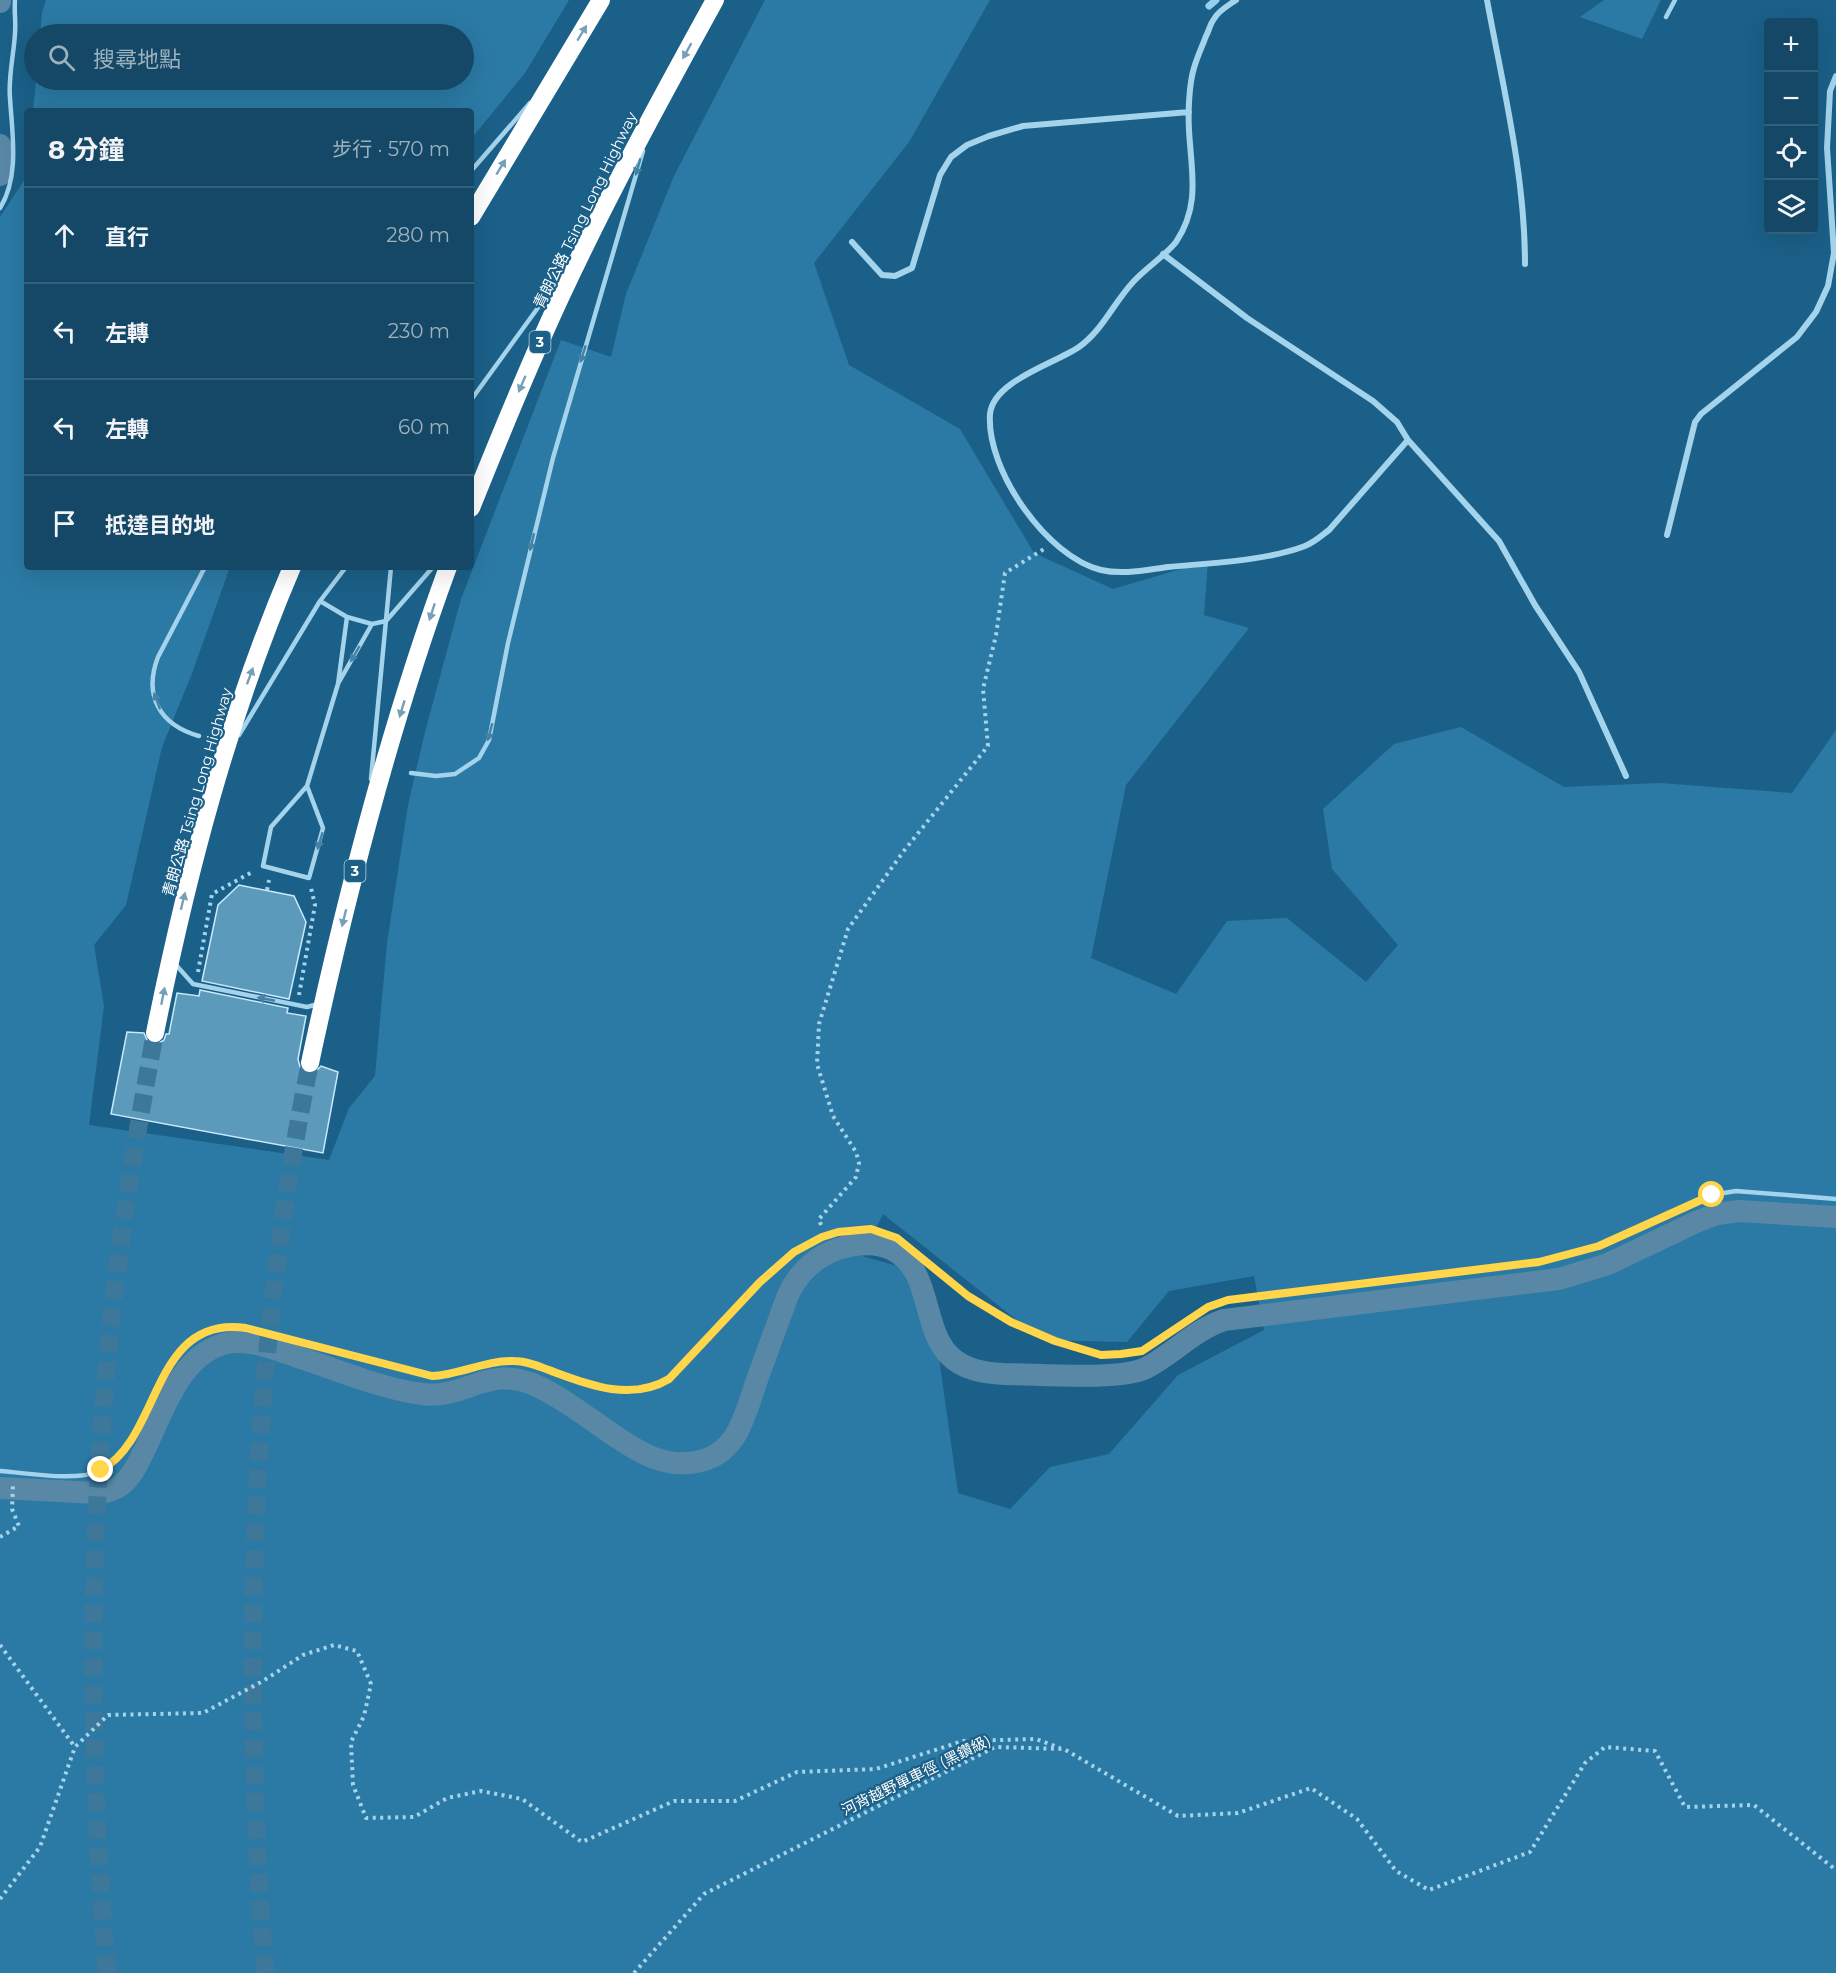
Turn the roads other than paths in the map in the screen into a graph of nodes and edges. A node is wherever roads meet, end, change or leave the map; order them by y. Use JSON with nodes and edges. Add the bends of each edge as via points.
{"nodes":[{"id":1,"x":15,"y":0,"type":"edge"},
{"id":2,"x":601,"y":0,"type":"edge"},
{"id":3,"x":715,"y":0,"type":"edge"},
{"id":4,"x":1236,"y":0,"type":"edge"},
{"id":5,"x":1487,"y":0,"type":"edge"},
{"id":6,"x":1675,"y":0,"type":"edge"},
{"id":7,"x":1666,"y":16,"type":"dead end"},
{"id":8,"x":562,"y":65,"type":"junction"},
{"id":9,"x":1836,"y":76,"type":"edge"},
{"id":10,"x":539,"y":92,"type":"dead end"},
{"id":11,"x":532,"y":100,"type":"dead end"},
{"id":12,"x":654,"y":111,"type":"junction"},
{"id":13,"x":1189,"y":112,"type":"junction"},
{"id":14,"x":474,"y":168,"type":"edge"},
{"id":15,"x":0,"y":208,"type":"edge"},
{"id":16,"x":474,"y":212,"type":"edge"},
{"id":17,"x":589,"y":238,"type":"junction"},
{"id":18,"x":852,"y":242,"type":"dead end"},
{"id":19,"x":1162,"y":254,"type":"junction"},
{"id":20,"x":1524,"y":264,"type":"dead end"},
{"id":21,"x":474,"y":395,"type":"edge"},
{"id":22,"x":1408,"y":440,"type":"junction"},
{"id":23,"x":474,"y":501,"type":"edge"},
{"id":24,"x":1666,"y":535,"type":"dead end"},
{"id":25,"x":203,"y":570,"type":"edge"},
{"id":26,"x":291,"y":570,"type":"edge"},
{"id":27,"x":344,"y":570,"type":"edge"},
{"id":28,"x":391,"y":570,"type":"edge"},
{"id":29,"x":430,"y":570,"type":"edge"},
{"id":30,"x":447,"y":570,"type":"edge"},
{"id":31,"x":320,"y":601,"type":"junction"},
{"id":32,"x":347,"y":617,"type":"junction"},
{"id":33,"x":386,"y":621,"type":"junction"},
{"id":34,"x":372,"y":624,"type":"junction"},
{"id":35,"x":338,"y":684,"type":"junction"},
{"id":36,"x":199,"y":736,"type":"dead end"},
{"id":37,"x":218,"y":772,"type":"junction"},
{"id":38,"x":411,"y":773,"type":"dead end"},
{"id":39,"x":1626,"y":776,"type":"dead end"},
{"id":40,"x":371,"y":780,"type":"dead end"},
{"id":41,"x":307,"y":786,"type":"junction"},
{"id":42,"x":370,"y":792,"type":"dead end"},
{"id":43,"x":367,"y":826,"type":"junction"},
{"id":44,"x":170,"y":958,"type":"junction"},
{"id":45,"x":323,"y":1002,"type":"junction"},
{"id":46,"x":155,"y":1033,"type":"tunnel mouth"},
{"id":47,"x":310,"y":1063,"type":"tunnel mouth"},
{"id":48,"x":1836,"y":1198,"type":"edge"},
{"id":49,"x":0,"y":1471,"type":"edge"}],
"edges":[{"from":1,"to":15,"type":"lane","via":[[9,96],[14,132],[11,177]]},
{"from":8,"to":2,"type":"highway","one_way":true},
{"from":3,"to":12,"type":"highway","name":"青朗公路 Tsing Long Highway","number":"3","one_way":true},
{"from":4,"to":13,"type":"street","via":[[1214,18],[1193,69]]},
{"from":5,"to":20,"type":"street","via":[[1518,169]]},
{"from":6,"to":7,"type":"lane"},
{"from":8,"to":10,"type":"lane"},
{"from":16,"to":8,"type":"highway","one_way":true},
{"from":9,"to":24,"type":"street","via":[[1830,91],[1827,148],[1834,253],[1828,286],[1816,312],[1797,337],[1701,414],[1695,423]]},
{"from":11,"to":14,"type":"lane"},
{"from":12,"to":17,"type":"highway","name":"青朗公路 Tsing Long Highway","number":"3"},
{"from":12,"to":38,"type":"lane","one_way":true,"via":[[553,458],[489,740],[479,758],[455,774]]},
{"from":13,"to":18,"type":"street","via":[[1023,126],[989,135],[951,157],[940,175],[912,268],[895,276],[882,275]]},
{"from":13,"to":19,"type":"street","via":[[1193,195],[1183,229]]},
{"from":17,"to":21,"type":"lane"},
{"from":17,"to":23,"type":"highway","name":"青朗公路 Tsing Long Highway","number":"3","one_way":true,"via":[[533,357]]},
{"from":19,"to":22,"type":"street","via":[[1247,318],[1373,401],[1397,422]]},
{"from":19,"to":22,"type":"street","via":[[1079,347],[1011,384],[993,404],[990,424],[1003,474],[1025,510],[1068,555],[1092,567],[1121,572],[1235,561],[1289,551],[1315,542],[1329,530]]},
{"from":22,"to":39,"type":"street","via":[[1499,542],[1579,672]]},
{"from":36,"to":25,"type":"lane","one_way":true,"via":[[185,732],[165,718],[152,686],[158,657]]},
{"from":37,"to":26,"type":"highway","name":"青朗公路 Tsing Long Highway","one_way":true},
{"from":27,"to":31,"type":"lane"},
{"from":28,"to":33,"type":"lane"},
{"from":29,"to":33,"type":"lane"},
{"from":30,"to":43,"type":"highway","number":"3","one_way":true},
{"from":31,"to":32,"type":"lane"},
{"from":31,"to":37,"type":"lane"},
{"from":32,"to":34,"type":"lane"},
{"from":32,"to":35,"type":"lane"},
{"from":33,"to":34,"type":"lane"},
{"from":33,"to":40,"type":"lane"},
{"from":34,"to":35,"type":"lane","one_way":true},
{"from":35,"to":41,"type":"lane"},
{"from":44,"to":37,"type":"highway","name":"青朗公路 Tsing Long Highway","one_way":true},
{"from":41,"to":41,"type":"lane","one_way":true,"via":[[323,828],[309,878],[263,866],[271,827]]},
{"from":42,"to":43,"type":"lane"},
{"from":43,"to":45,"type":"highway","number":"3","one_way":true},
{"from":45,"to":44,"type":"lane","one_way":true,"via":[[299,1006],[196,985]]},
{"from":46,"to":44,"type":"highway","name":"青朗公路 Tsing Long Highway","one_way":true},
{"from":45,"to":47,"type":"highway","number":"3"},
{"from":48,"to":49,"type":"lane","via":[[1736,1191],[1712,1195],[1599,1246],[1539,1262],[1228,1300],[1208,1307],[1142,1351],[1101,1355],[1011,1322],[968,1296],[897,1238],[871,1229],[838,1232],[794,1252],[658,1386],[608,1390],[515,1360],[432,1376],[236,1326],[215,1329],[190,1343],[171,1362],[128,1446],[109,1466],[75,1475]]}]}
